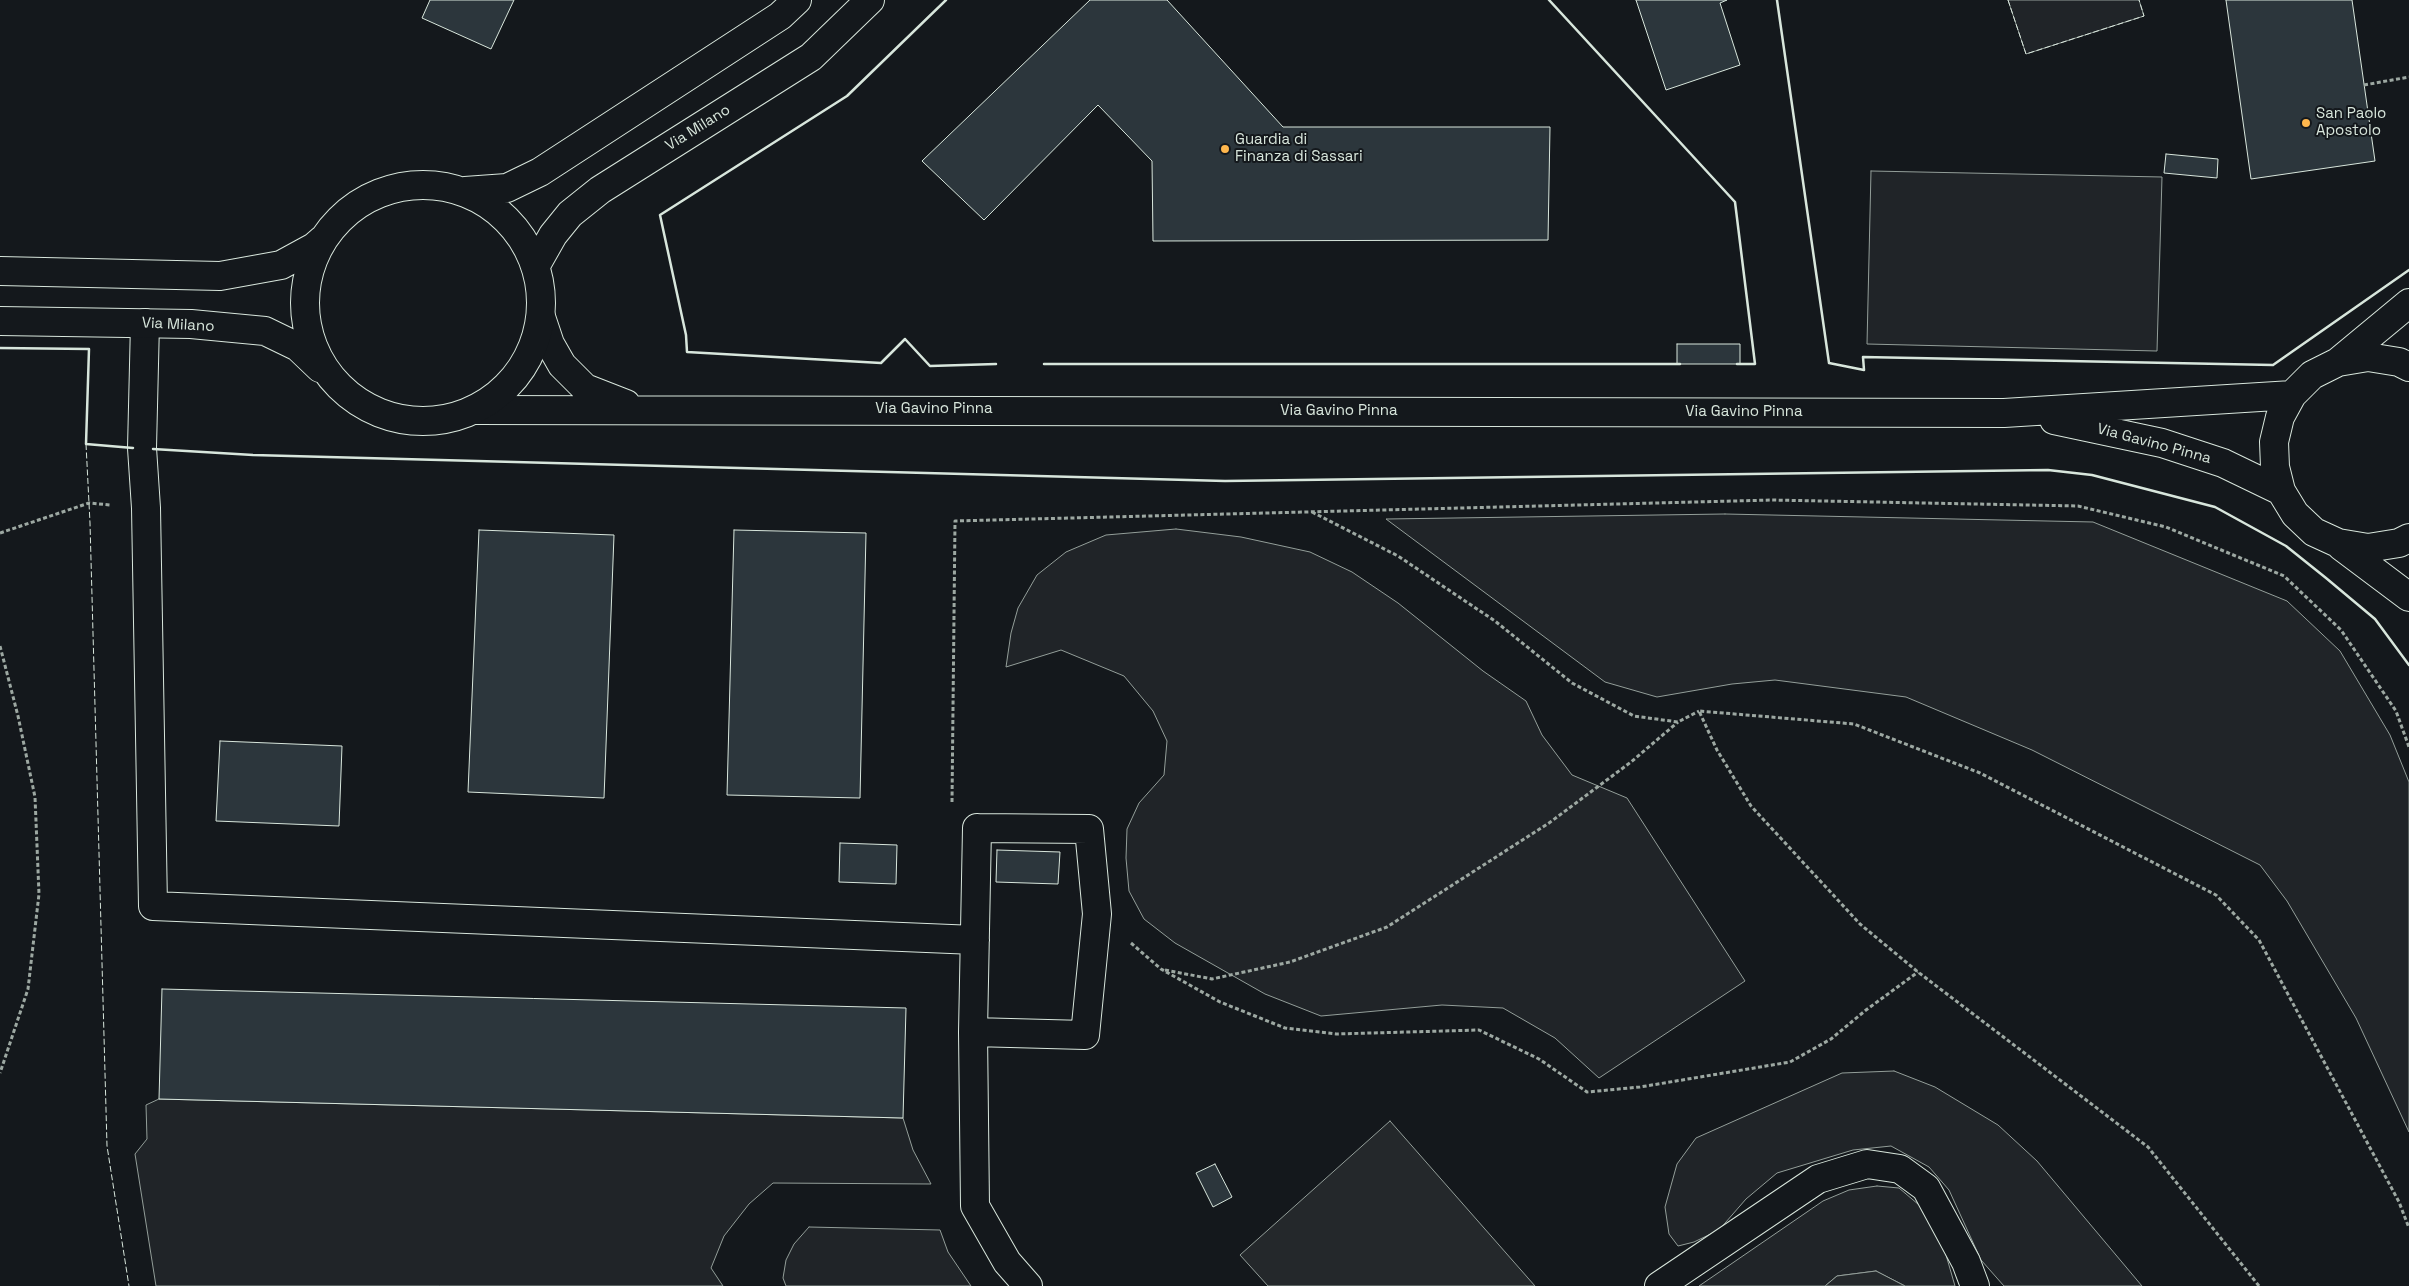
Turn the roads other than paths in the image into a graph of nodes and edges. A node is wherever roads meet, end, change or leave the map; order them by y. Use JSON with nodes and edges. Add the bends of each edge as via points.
{"nodes":[{"id":1,"x":797,"y":0,"type":"edge"},
{"id":2,"x":870,"y":0,"type":"edge"},
{"id":3,"x":465,"y":192,"type":"junction"},
{"id":4,"x":322,"y":240,"type":"junction"},
{"id":5,"x":536,"y":265,"type":"junction"},
{"id":6,"x":0,"y":271,"type":"edge"},
{"id":7,"x":2409,"y":303,"type":"edge"},
{"id":8,"x":541,"y":317,"type":"junction"},
{"id":9,"x":0,"y":321,"type":"edge"},
{"id":10,"x":145,"y":323,"type":"junction"},
{"id":11,"x":2338,"y":362,"type":"junction"},
{"id":12,"x":2409,"y":367,"type":"edge"},
{"id":13,"x":336,"y":386,"type":"junction"},
{"id":14,"x":2292,"y":395,"type":"junction"},
{"id":15,"x":657,"y":408,"type":"junction"},
{"id":16,"x":476,"y":410,"type":"junction"},
{"id":17,"x":2021,"y":413,"type":"junction"},
{"id":18,"x":2281,"y":491,"type":"junction"},
{"id":19,"x":2409,"y":538,"type":"edge"},
{"id":20,"x":2338,"y":543,"type":"junction"},
{"id":21,"x":2409,"y":597,"type":"edge"},
{"id":22,"x":975,"y":940,"type":"junction"},
{"id":23,"x":973,"y":1032,"type":"junction"},
{"id":24,"x":1028,"y":1286,"type":"edge"},
{"id":25,"x":1659,"y":1286,"type":"edge"},
{"id":26,"x":1975,"y":1286,"type":"edge"}],
"edges":[{"from":1,"to":3,"type":"street","via":[[780,16],[540,172],[507,188]]},
{"from":2,"to":5,"type":"street","name":"Via Milano","via":[[811,57],[600,190],[570,214],[552,235]]},
{"from":3,"to":4,"type":"street","via":[[425,184],[385,190],[350,209]]},
{"from":3,"to":5,"type":"street","via":[[495,208],[520,234]]},
{"from":4,"to":6,"type":"street","via":[[281,265],[220,276]]},
{"from":4,"to":13,"type":"street","via":[[308,276],[304,315],[315,353]]},
{"from":5,"to":8,"type":"street"},
{"from":7,"to":11,"type":"street"},
{"from":8,"to":15,"type":"street","name":"Via Gavino Pinna","via":[[550,344],[562,365],[586,388],[628,405]]},
{"from":8,"to":16,"type":"street","via":[[530,355],[507,386]]},
{"from":9,"to":10,"type":"street","name":"Via Milano"},
{"from":10,"to":13,"type":"street","name":"Via Milano","via":[[265,331],[298,347]]},
{"from":10,"to":22,"type":"street","via":[[142,448],[146,508],[153,906]]},
{"from":11,"to":12,"type":"street","via":[[2368,357],[2400,362]]},
{"from":11,"to":14,"type":"street","via":[[2312,375]]},
{"from":13,"to":16,"type":"street","via":[[367,408],[402,420],[440,421]]},
{"from":14,"to":17,"type":"street","name":"Via Gavino Pinna"},
{"from":14,"to":18,"type":"street","via":[[2280,418],[2274,442],[2274,467]]},
{"from":15,"to":16,"type":"street","name":"Via Gavino Pinna"},
{"from":15,"to":17,"type":"street","name":"Via Gavino Pinna"},
{"from":17,"to":18,"type":"street","name":"Via Gavino Pinna","via":[[2162,443],[2223,462]]},
{"from":18,"to":20,"type":"street","via":[[2295,514],[2314,532]]},
{"from":19,"to":20,"type":"street","via":[[2368,548]]},
{"from":20,"to":21,"type":"street"},
{"from":22,"to":23,"type":"street"},
{"from":22,"to":23,"type":"street","via":[[977,828],[1089,830],[1097,914],[1085,1034]]},
{"from":23,"to":24,"type":"street","via":[[975,1206],[1007,1262]]},
{"from":25,"to":26,"type":"street","via":[[1818,1179],[1868,1164],[1900,1169],[1926,1188],[1962,1253]]}]}
